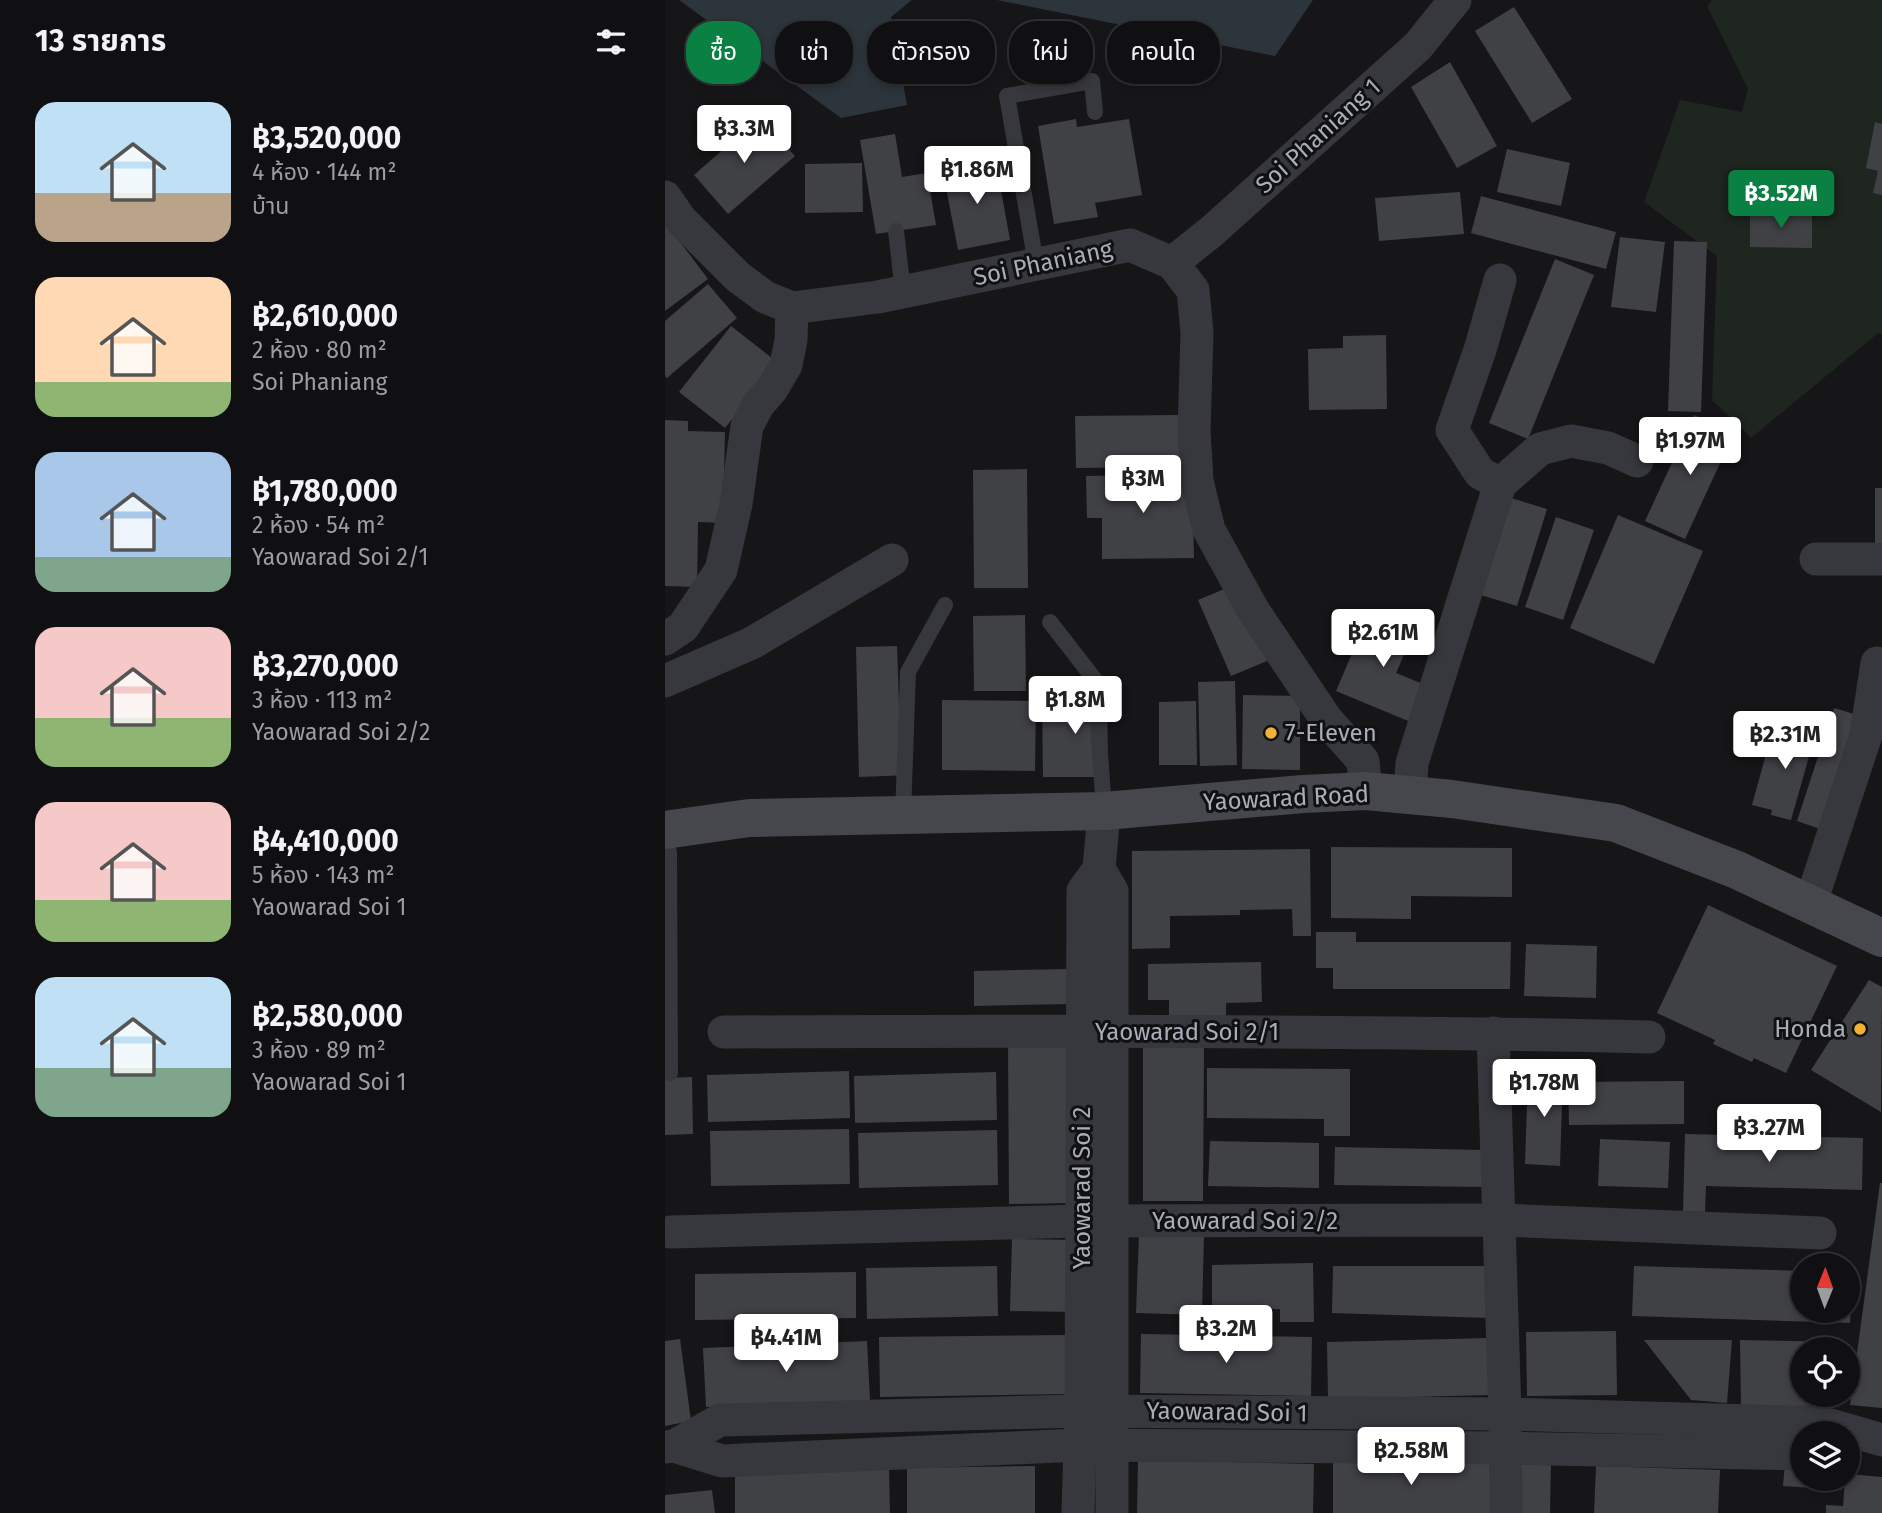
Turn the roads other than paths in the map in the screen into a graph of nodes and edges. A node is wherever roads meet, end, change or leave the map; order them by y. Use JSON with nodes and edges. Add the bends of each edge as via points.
{"nodes":[{"id":1,"x":1455,"y":0,"type":"edge"},
{"id":2,"x":1095,"y":112,"type":"dead end"},
{"id":3,"x":665,"y":197,"type":"edge"},
{"id":4,"x":896,"y":231,"type":"dead end"},
{"id":5,"x":1171,"y":263,"type":"junction"},
{"id":6,"x":1035,"y":264,"type":"junction"},
{"id":7,"x":1500,"y":281,"type":"dead end"},
{"id":8,"x":904,"y":292,"type":"junction"},
{"id":9,"x":792,"y":307,"type":"junction"},
{"id":10,"x":1637,"y":461,"type":"dead end"},
{"id":11,"x":1500,"y":484,"type":"junction"},
{"id":12,"x":1816,"y":559,"type":"dead end"},
{"id":13,"x":1882,"y":559,"type":"edge"},
{"id":14,"x":892,"y":560,"type":"dead end"},
{"id":15,"x":945,"y":605,"type":"dead end"},
{"id":16,"x":1050,"y":622,"type":"dead end"},
{"id":17,"x":665,"y":639,"type":"edge"},
{"id":18,"x":1877,"y":663,"type":"dead end"},
{"id":19,"x":665,"y":681,"type":"edge"},
{"id":20,"x":1366,"y":791,"type":"junction"},
{"id":21,"x":1410,"y":795,"type":"junction"},
{"id":22,"x":1104,"y":811,"type":"junction"},
{"id":23,"x":903,"y":814,"type":"junction"},
{"id":24,"x":665,"y":831,"type":"edge"},
{"id":25,"x":1811,"y":902,"type":"junction"},
{"id":26,"x":1882,"y":938,"type":"edge"},
{"id":27,"x":1098,"y":1031,"type":"junction"},
{"id":28,"x":725,"y":1032,"type":"dead end"},
{"id":29,"x":1493,"y":1033,"type":"junction"},
{"id":30,"x":1649,"y":1037,"type":"dead end"},
{"id":31,"x":670,"y":1073,"type":"dead end"},
{"id":32,"x":1500,"y":1220,"type":"junction"},
{"id":33,"x":1097,"y":1221,"type":"junction"},
{"id":34,"x":671,"y":1232,"type":"dead end"},
{"id":35,"x":1820,"y":1233,"type":"dead end"},
{"id":36,"x":1096,"y":1411,"type":"junction"},
{"id":37,"x":1335,"y":1413,"type":"junction"},
{"id":38,"x":1505,"y":1414,"type":"junction"},
{"id":39,"x":880,"y":1416,"type":"junction"},
{"id":40,"x":1698,"y":1420,"type":"junction"},
{"id":41,"x":1866,"y":1441,"type":"edge"},
{"id":42,"x":1096,"y":1446,"type":"junction"},
{"id":43,"x":669,"y":1447,"type":"edge"},
{"id":44,"x":1335,"y":1447,"type":"junction"},
{"id":45,"x":1505,"y":1448,"type":"junction"},
{"id":46,"x":1725,"y":1452,"type":"junction"},
{"id":47,"x":881,"y":1454,"type":"junction"},
{"id":48,"x":1790,"y":1454,"type":"edge"},
{"id":49,"x":1078,"y":1513,"type":"edge"},
{"id":50,"x":1112,"y":1513,"type":"edge"},
{"id":51,"x":1506,"y":1513,"type":"edge"}],
"edges":[{"from":1,"to":5,"type":"street","name":"Soi Phaniang 1","via":[[1418,46]]},
{"from":2,"to":6,"type":"lane","via":[[1092,81],[1007,96]]},
{"from":3,"to":9,"type":"street","via":[[681,220],[738,277],[765,297]]},
{"from":4,"to":8,"type":"lane"},
{"from":5,"to":6,"type":"street","name":"Soi Phaniang","via":[[1130,245]]},
{"from":5,"to":20,"type":"street","name":"Soi Phaniang","via":[[1193,290],[1197,481],[1209,530],[1253,610],[1318,708],[1363,761]]},
{"from":6,"to":8,"type":"street","name":"Soi Phaniang"},
{"from":7,"to":11,"type":"street","via":[[1452,430],[1480,473]]},
{"from":8,"to":9,"type":"street","name":"Soi Phaniang"},
{"from":9,"to":17,"type":"street","via":[[786,365],[747,426],[721,570],[683,626]]},
{"from":10,"to":11,"type":"street","via":[[1608,448],[1571,441],[1540,449]]},
{"from":11,"to":21,"type":"street","via":[[1412,763]]},
{"from":12,"to":13,"type":"street"},
{"from":14,"to":19,"type":"street","via":[[752,643]]},
{"from":15,"to":23,"type":"lane","via":[[908,672]]},
{"from":16,"to":22,"type":"lane","via":[[1095,680]]},
{"from":18,"to":25,"type":"street","via":[[1866,735]]},
{"from":20,"to":21,"type":"main road","name":"Yaowarad Road"},
{"from":20,"to":22,"type":"main road","name":"Yaowarad Road"},
{"from":21,"to":25,"type":"main road","name":"Yaowarad Road","via":[[1616,823]]},
{"from":22,"to":23,"type":"main road","name":"Yaowarad Road"},
{"from":22,"to":27,"type":"street","name":"Yaowarad Soi 2","via":[[1099,869],[1083,891]]},
{"from":23,"to":24,"type":"main road","name":"Yaowarad Road","via":[[749,818]]},
{"from":24,"to":31,"type":"lane","via":[[669,853]]},
{"from":25,"to":26,"type":"main road","name":"Yaowarad Road"},
{"from":27,"to":28,"type":"street","name":"Yaowarad Soi 2/1"},
{"from":27,"to":29,"type":"street","name":"Yaowarad Soi 2/1"},
{"from":27,"to":33,"type":"street","name":"Yaowarad Soi 2"},
{"from":29,"to":30,"type":"street","name":"Yaowarad Soi 2/1"},
{"from":29,"to":32,"type":"street"},
{"from":32,"to":33,"type":"street","name":"Yaowarad Soi 2/2"},
{"from":32,"to":35,"type":"street","name":"Yaowarad Soi 2/2"},
{"from":32,"to":38,"type":"street"},
{"from":33,"to":34,"type":"street","name":"Yaowarad Soi 2/2"},
{"from":33,"to":36,"type":"street","name":"Yaowarad Soi 2"},
{"from":36,"to":37,"type":"street","name":"Yaowarad Soi 1"},
{"from":36,"to":39,"type":"street","name":"Yaowarad Soi 1"},
{"from":36,"to":42,"type":"street","name":"Yaowarad Soi 2"},
{"from":37,"to":38,"type":"street","name":"Yaowarad Soi 1"},
{"from":37,"to":44,"type":"street"},
{"from":38,"to":40,"type":"street","name":"Yaowarad Soi 1"},
{"from":38,"to":45,"type":"street"},
{"from":39,"to":43,"type":"street","name":"Yaowarad Soi 1","via":[[720,1420]]},
{"from":39,"to":47,"type":"street"},
{"from":40,"to":41,"type":"street","name":"Yaowarad Soi 1","via":[[1824,1423]]},
{"from":40,"to":46,"type":"street"},
{"from":42,"to":44,"type":"street","name":"Yaowarad Soi 1"},
{"from":42,"to":47,"type":"street","name":"Yaowarad Soi 1"},
{"from":42,"to":49,"type":"street","name":"Yaowarad Soi 2"},
{"from":42,"to":50,"type":"street","name":"Yaowarad Soi 2"},
{"from":43,"to":47,"type":"street","name":"Yaowarad Soi 1","via":[[722,1461]]},
{"from":44,"to":45,"type":"street","name":"Yaowarad Soi 1"},
{"from":45,"to":46,"type":"street","name":"Yaowarad Soi 1"},
{"from":45,"to":51,"type":"street"},
{"from":46,"to":48,"type":"street","name":"Yaowarad Soi 1"}]}
